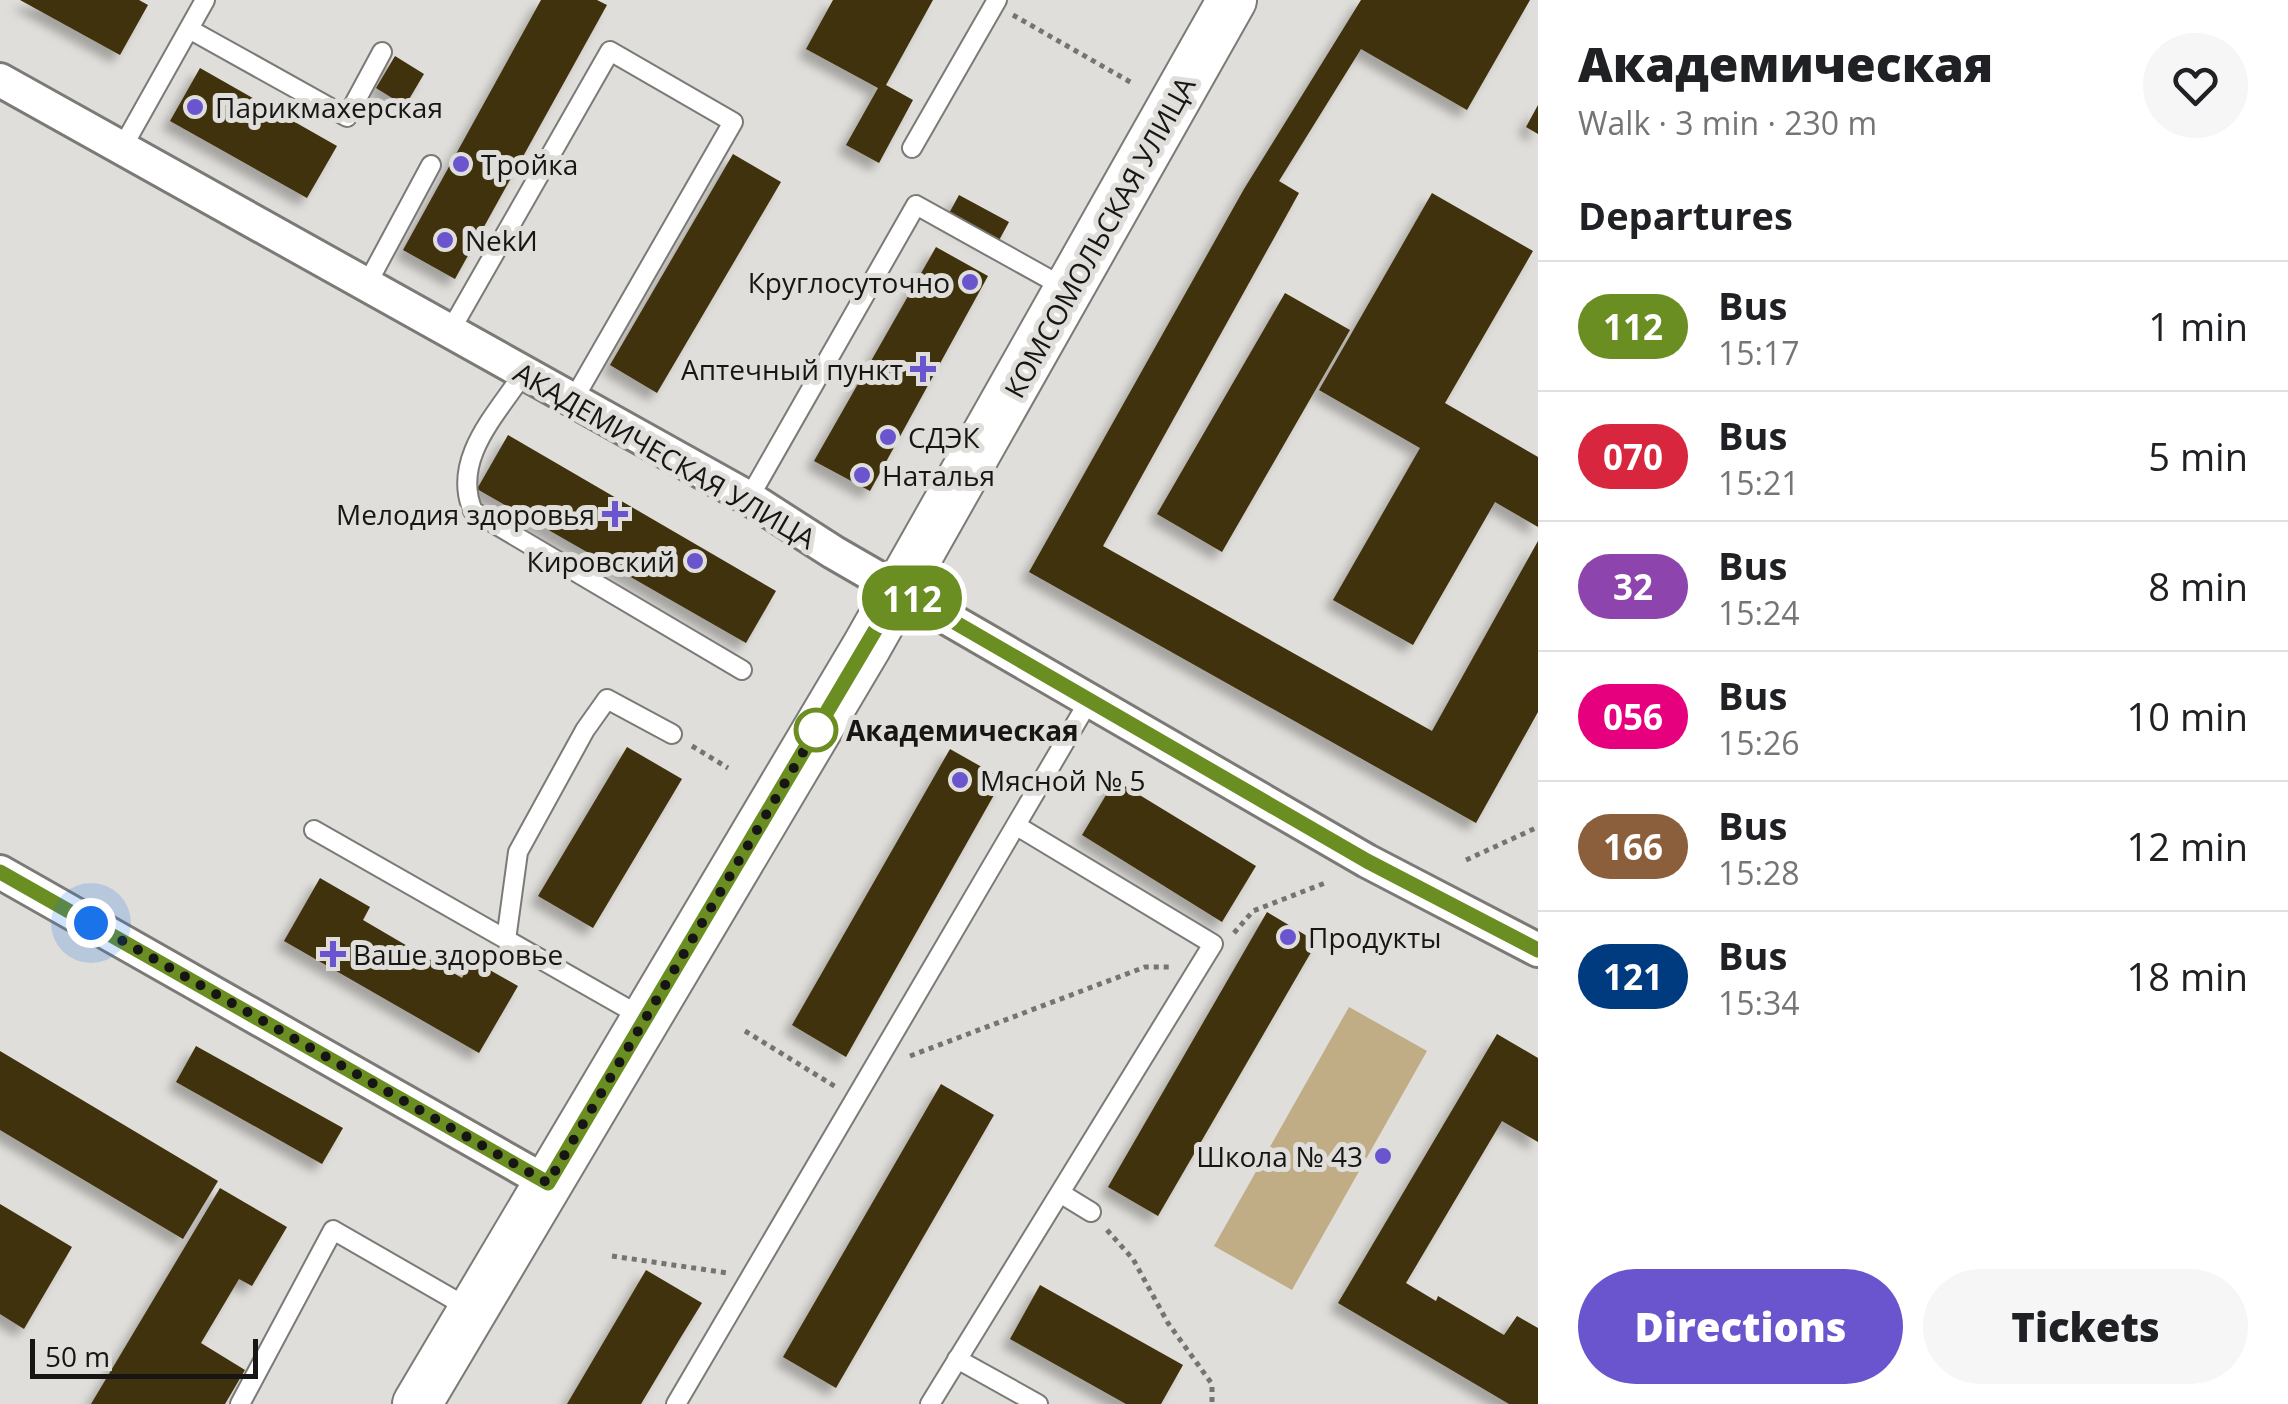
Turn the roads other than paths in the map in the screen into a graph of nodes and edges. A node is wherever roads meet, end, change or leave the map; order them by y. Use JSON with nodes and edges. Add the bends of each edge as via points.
{"nodes":[{"id":1,"x":204,"y":0,"type":"edge"},
{"id":2,"x":1232,"y":0,"type":"edge"},
{"id":3,"x":995,"y":2,"type":"edge"},
{"id":4,"x":189,"y":28,"type":"junction"},
{"id":5,"x":382,"y":52,"type":"dead end"},
{"id":6,"x":0,"y":80,"type":"edge"},
{"id":7,"x":122,"y":148,"type":"junction"},
{"id":8,"x":912,"y":148,"type":"dead end"},
{"id":9,"x":432,"y":164,"type":"dead end"},
{"id":10,"x":367,"y":284,"type":"junction"},
{"id":11,"x":1069,"y":290,"type":"junction"},
{"id":12,"x":450,"y":332,"type":"junction"},
{"id":13,"x":523,"y":374,"type":"junction"},
{"id":14,"x":572,"y":402,"type":"junction"},
{"id":15,"x":750,"y":498,"type":"junction"},
{"id":16,"x":899,"y":590,"type":"junction"},
{"id":17,"x":742,"y":670,"type":"dead end"},
{"id":18,"x":1090,"y":700,"type":"junction"},
{"id":19,"x":672,"y":734,"type":"road end"},
{"id":20,"x":1017,"y":826,"type":"junction"},
{"id":21,"x":314,"y":830,"type":"dead end"},
{"id":22,"x":0,"y":872,"type":"edge"},
{"id":23,"x":506,"y":940,"type":"junction"},
{"id":24,"x":1538,"y":950,"type":"edge"},
{"id":25,"x":645,"y":1019,"type":"junction"},
{"id":26,"x":548,"y":1183,"type":"junction"},
{"id":27,"x":1060,"y":1193,"type":"junction"},
{"id":28,"x":1092,"y":1212,"type":"road end"},
{"id":29,"x":472,"y":1310,"type":"junction"},
{"id":30,"x":958,"y":1359,"type":"junction"},
{"id":31,"x":240,"y":1404,"type":"edge"},
{"id":32,"x":417,"y":1404,"type":"edge"},
{"id":33,"x":676,"y":1404,"type":"edge"},
{"id":34,"x":930,"y":1404,"type":"edge"},
{"id":35,"x":1038,"y":1404,"type":"edge"}],
"edges":[{"from":1,"to":4,"type":"lane"},
{"from":2,"to":11,"type":"main road","name":"КОМСОМОЛЬСКАЯ УЛИЦА"},
{"from":3,"to":8,"type":"lane"},
{"from":4,"to":5,"type":"lane","via":[[347,116]]},
{"from":4,"to":7,"type":"lane"},
{"from":6,"to":7,"type":"street","name":"АКАДЕМИЧЕСКАЯ УЛИЦА"},
{"from":7,"to":10,"type":"street","name":"АКАДЕМИЧЕСКАЯ УЛИЦА"},
{"from":9,"to":10,"type":"lane"},
{"from":10,"to":12,"type":"street","name":"АКАДЕМИЧЕСКАЯ УЛИЦА"},
{"from":11,"to":15,"type":"lane","via":[[916,205]]},
{"from":11,"to":16,"type":"main road","name":"КОМСОМОЛЬСКАЯ УЛИЦА"},
{"from":12,"to":13,"type":"street","name":"АКАДЕМИЧЕСКАЯ УЛИЦА"},
{"from":12,"to":14,"type":"lane","via":[[610,51],[733,122]]},
{"from":13,"to":14,"type":"street","name":"АКАДЕМИЧЕСКАЯ УЛИЦА"},
{"from":13,"to":17,"type":"lane","via":[[468,462],[464,490],[473,511]]},
{"from":14,"to":15,"type":"street","name":"АКАДЕМИЧЕСКАЯ УЛИЦА"},
{"from":15,"to":16,"type":"street","name":"АКАДЕМИЧЕСКАЯ УЛИЦА"},
{"from":16,"to":18,"type":"street","name":"АКАДЕМИЧЕСКАЯ УЛИЦА"},
{"from":16,"to":25,"type":"main road","name":"КОМСОМОЛЬСКАЯ УЛИЦА"},
{"from":18,"to":20,"type":"lane"},
{"from":18,"to":24,"type":"street","name":"АКАДЕМИЧЕСКАЯ УЛИЦА","via":[[1367,861]]},
{"from":19,"to":23,"type":"lane","via":[[608,699],[518,852]]},
{"from":20,"to":27,"type":"lane","via":[[1213,944]]},
{"from":20,"to":33,"type":"lane"},
{"from":21,"to":23,"type":"lane"},
{"from":22,"to":26,"type":"street"},
{"from":23,"to":25,"type":"lane"},
{"from":25,"to":26,"type":"main road","name":"КОМСОМОЛЬСКАЯ УЛИЦА"},
{"from":26,"to":29,"type":"main road","name":"КОМСОМОЛЬСКАЯ УЛИЦА"},
{"from":27,"to":28,"type":"lane"},
{"from":27,"to":30,"type":"lane"},
{"from":29,"to":31,"type":"lane","via":[[333,1230]]},
{"from":29,"to":32,"type":"main road","name":"КОМСОМОЛЬСКАЯ УЛИЦА"},
{"from":30,"to":34,"type":"lane"},
{"from":30,"to":35,"type":"lane"}]}
